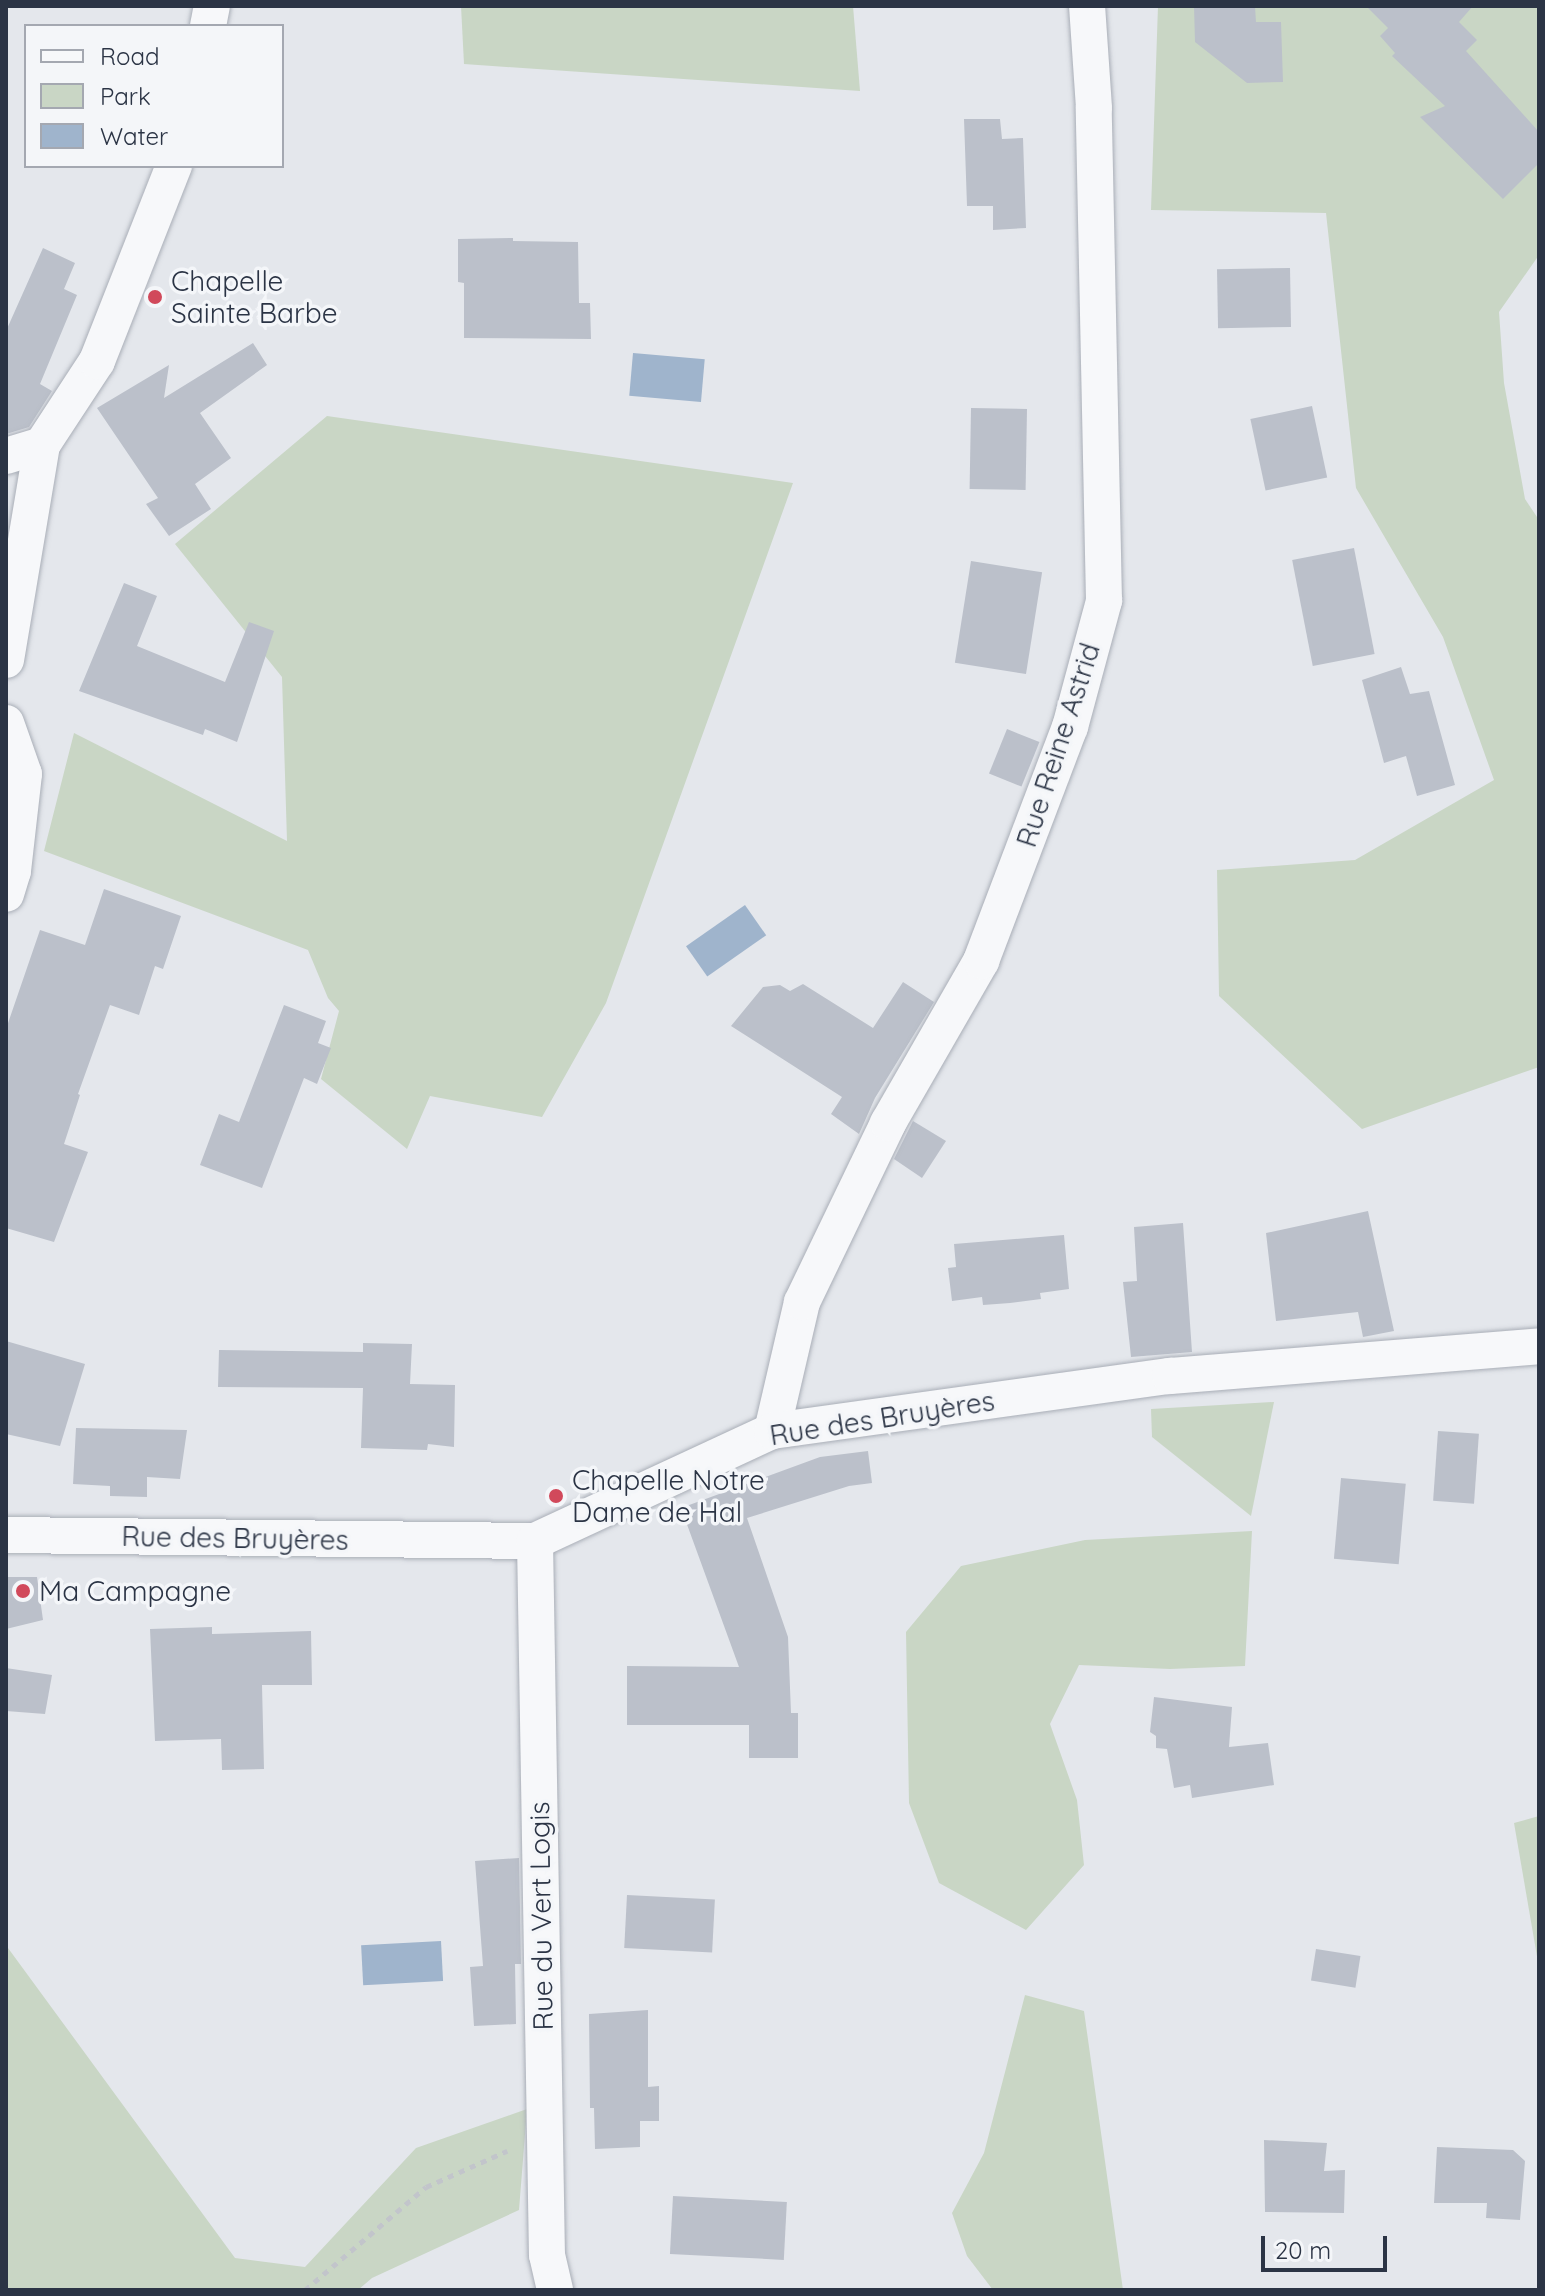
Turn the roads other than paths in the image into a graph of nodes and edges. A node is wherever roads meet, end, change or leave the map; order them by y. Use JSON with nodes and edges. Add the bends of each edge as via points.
{"nodes":[{"id":1,"x":1087,"y":6,"type":"edge"},
{"id":2,"x":173,"y":168,"type":"edge"},
{"id":3,"x":42,"y":445,"type":"junction"},
{"id":4,"x":6,"y":456,"type":"edge"},
{"id":5,"x":6,"y":660,"type":"edge"},
{"id":6,"x":6,"y":723,"type":"edge"},
{"id":7,"x":6,"y":894,"type":"edge"},
{"id":8,"x":1539,"y":1346,"type":"edge"},
{"id":9,"x":772,"y":1431,"type":"junction"},
{"id":10,"x":6,"y":1535,"type":"edge"},
{"id":11,"x":535,"y":1541,"type":"junction"},
{"id":12,"x":555,"y":2290,"type":"edge"}],
"edges":[{"from":1,"to":9,"type":"street","name":"Rue Reine Astrid","via":[[1094,108],[1104,601],[1070,727],[981,961],[888,1123],[802,1302]]},
{"from":2,"to":3,"type":"street","via":[[97,361]]},
{"from":3,"to":4,"type":"street"},
{"from":3,"to":5,"type":"street"},
{"from":6,"to":7,"type":"street","via":[[24,774]]},
{"from":8,"to":9,"type":"street","name":"Rue des Bruyères","via":[[1170,1376]]},
{"from":9,"to":11,"type":"street","name":"Rue des Bruyères"},
{"from":10,"to":11,"type":"street","name":"Rue des Bruyères"},
{"from":11,"to":12,"type":"street","name":"Rue du Vert Logis","via":[[547,2255]]}]}
